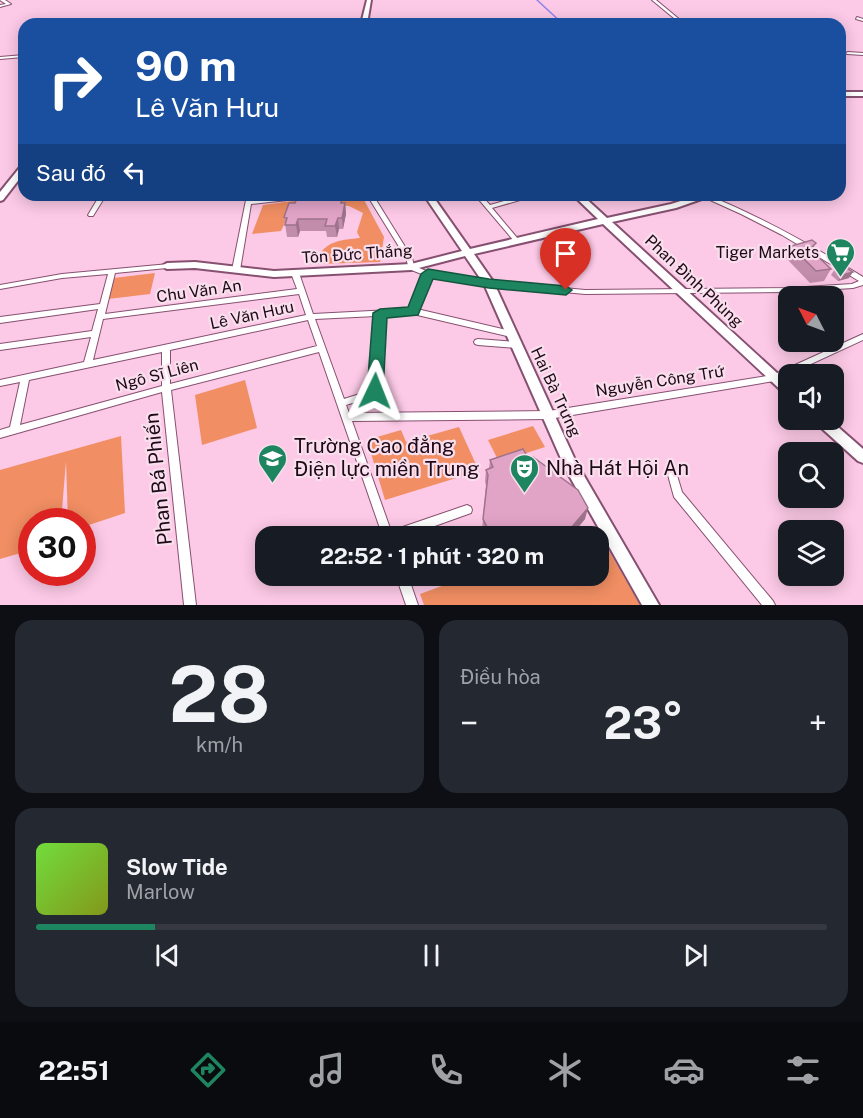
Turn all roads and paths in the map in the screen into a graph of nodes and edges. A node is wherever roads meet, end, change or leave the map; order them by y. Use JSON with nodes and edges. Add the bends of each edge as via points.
{"nodes":[{"id":1,"x":2,"y":0,"type":"edge"},
{"id":2,"x":369,"y":0,"type":"edge"},
{"id":3,"x":654,"y":0,"type":"edge"},
{"id":4,"x":0,"y":6,"type":"edge"},
{"id":5,"x":365,"y":18,"type":"edge"},
{"id":6,"x":676,"y":18,"type":"edge"},
{"id":7,"x":857,"y":18,"type":"dead end"},
{"id":8,"x":863,"y":20,"type":"edge"},
{"id":9,"x":848,"y":53,"type":"dead end"},
{"id":10,"x":863,"y":54,"type":"edge"},
{"id":11,"x":18,"y":56,"type":"edge"},
{"id":12,"x":0,"y":58,"type":"edge"},
{"id":13,"x":846,"y":94,"type":"edge"},
{"id":14,"x":863,"y":94,"type":"edge"},
{"id":15,"x":18,"y":168,"type":"edge"},
{"id":16,"x":18,"y":176,"type":"edge"},
{"id":17,"x":0,"y":191,"type":"edge"},
{"id":18,"x":0,"y":198,"type":"edge"},
{"id":19,"x":99,"y":201,"type":"edge"},
{"id":20,"x":264,"y":201,"type":"edge"},
{"id":21,"x":374,"y":201,"type":"edge"},
{"id":22,"x":432,"y":201,"type":"edge"},
{"id":23,"x":484,"y":201,"type":"edge"},
{"id":24,"x":509,"y":201,"type":"edge"},
{"id":25,"x":583,"y":201,"type":"edge"},
{"id":26,"x":683,"y":201,"type":"edge"},
{"id":27,"x":717,"y":201,"type":"edge"},
{"id":28,"x":248,"y":203,"type":"joint"},
{"id":29,"x":489,"y":207,"type":"junction"},
{"id":30,"x":91,"y":215,"type":"dead end"},
{"id":31,"x":606,"y":222,"type":"junction"},
{"id":32,"x":516,"y":240,"type":"junction"},
{"id":33,"x":469,"y":252,"type":"junction"},
{"id":34,"x":166,"y":266,"type":"joint"},
{"id":35,"x":411,"y":267,"type":"junction"},
{"id":36,"x":236,"y":270,"type":"junction"},
{"id":37,"x":112,"y":271,"type":"junction"},
{"id":38,"x":296,"y":273,"type":"junction"},
{"id":39,"x":428,"y":274,"type":"junction"},
{"id":40,"x":863,"y":281,"type":"edge"},
{"id":41,"x":489,"y":283,"type":"junction"},
{"id":42,"x":0,"y":287,"type":"edge"},
{"id":43,"x":301,"y":291,"type":"junction"},
{"id":44,"x":681,"y":291,"type":"junction"},
{"id":45,"x":102,"y":306,"type":"junction"},
{"id":46,"x":413,"y":311,"type":"junction"},
{"id":47,"x":380,"y":313,"type":"junction"},
{"id":48,"x":100,"y":317,"type":"junction"},
{"id":49,"x":311,"y":317,"type":"junction"},
{"id":50,"x":0,"y":320,"type":"edge"},
{"id":51,"x":95,"y":333,"type":"junction"},
{"id":52,"x":863,"y":337,"type":"edge"},
{"id":53,"x":514,"y":339,"type":"junction"},
{"id":54,"x":478,"y":342,"type":"dead end"},
{"id":55,"x":0,"y":347,"type":"edge"},
{"id":56,"x":322,"y":348,"type":"junction"},
{"id":57,"x":166,"y":349,"type":"junction"},
{"id":58,"x":88,"y":364,"type":"junction"},
{"id":59,"x":25,"y":377,"type":"junction"},
{"id":60,"x":774,"y":378,"type":"junction"},
{"id":61,"x":778,"y":381,"type":"edge"},
{"id":62,"x":0,"y":383,"type":"edge"},
{"id":63,"x":166,"y":388,"type":"junction"},
{"id":64,"x":341,"y":403,"type":"junction"},
{"id":65,"x":549,"y":415,"type":"junction"},
{"id":66,"x":345,"y":417,"type":"junction"},
{"id":67,"x":14,"y":430,"type":"junction"},
{"id":68,"x":832,"y":430,"type":"edge"},
{"id":69,"x":0,"y":434,"type":"edge"},
{"id":70,"x":863,"y":458,"type":"edge"},
{"id":71,"x":673,"y":475,"type":"dead end"},
{"id":72,"x":468,"y":510,"type":"dead end"},
{"id":73,"x":385,"y":526,"type":"edge"},
{"id":74,"x":421,"y":526,"type":"edge"},
{"id":75,"x":405,"y":586,"type":"edge"},
{"id":76,"x":190,"y":605,"type":"edge"},
{"id":77,"x":412,"y":605,"type":"edge"},
{"id":78,"x":651,"y":605,"type":"edge"},
{"id":79,"x":769,"y":605,"type":"edge"}],
"edges":[{"from":1,"to":4,"type":"street","via":[[9,4]]},
{"from":2,"to":5,"type":"street"},
{"from":3,"to":6,"type":"street"},
{"from":7,"to":8,"type":"street"},
{"from":9,"to":10,"type":"street"},
{"from":11,"to":12,"type":"street"},
{"from":13,"to":14,"type":"street"},
{"from":15,"to":17,"type":"street"},
{"from":16,"to":18,"type":"street"},
{"from":19,"to":30,"type":"street"},
{"from":20,"to":28,"type":"street"},
{"from":21,"to":35,"type":"street"},
{"from":22,"to":33,"type":"street","name":"Hai Bà Trưng"},
{"from":23,"to":29,"type":"street"},
{"from":24,"to":29,"type":"street"},
{"from":25,"to":31,"type":"street","name":"Phan Đình Phùng"},
{"from":26,"to":31,"type":"street","name":"Tôn Đức Thắng"},
{"from":27,"to":40,"type":"street","via":[[813,249]]},
{"from":28,"to":36,"type":"street"},
{"from":29,"to":32,"type":"street"},
{"from":31,"to":32,"type":"street","name":"Tôn Đức Thắng"},
{"from":31,"to":44,"type":"street","name":"Phan Đình Phùng"},
{"from":32,"to":33,"type":"street","name":"Tôn Đức Thắng"},
{"from":33,"to":35,"type":"street","name":"Tôn Đức Thắng"},
{"from":33,"to":41,"type":"street","name":"Hai Bà Trưng"},
{"from":34,"to":36,"type":"street","name":"Tôn Đức Thắng"},
{"from":34,"to":37,"type":"street","name":"Tôn Đức Thắng"},
{"from":35,"to":38,"type":"street","name":"Tôn Đức Thắng"},
{"from":35,"to":39,"type":"street"},
{"from":36,"to":38,"type":"street","name":"Tôn Đức Thắng"},
{"from":37,"to":42,"type":"street","name":"Tôn Đức Thắng"},
{"from":37,"to":45,"type":"street"},
{"from":38,"to":43,"type":"street"},
{"from":39,"to":41,"type":"street"},
{"from":39,"to":46,"type":"street"},
{"from":40,"to":44,"type":"street","via":[[853,286],[790,290]]},
{"from":41,"to":44,"type":"street","via":[[585,292]]},
{"from":41,"to":53,"type":"street","name":"Hai Bà Trưng"},
{"from":43,"to":48,"type":"street","name":"Chu Văn An"},
{"from":43,"to":49,"type":"street"},
{"from":44,"to":60,"type":"street","name":"Phan Đình Phùng"},
{"from":45,"to":48,"type":"street"},
{"from":45,"to":50,"type":"street"},
{"from":46,"to":47,"type":"street","name":"Lê Văn Hưu"},
{"from":46,"to":53,"type":"street","name":"Lê Văn Hưu"},
{"from":47,"to":49,"type":"street","name":"Lê Văn Hưu"},
{"from":47,"to":64,"type":"street","via":[[375,391]]},
{"from":48,"to":51,"type":"street"},
{"from":49,"to":56,"type":"street"},
{"from":49,"to":57,"type":"street","name":"Lê Văn Hưu"},
{"from":51,"to":55,"type":"street"},
{"from":51,"to":58,"type":"street"},
{"from":52,"to":60,"type":"street","name":"Nguyễn Công Trứ"},
{"from":53,"to":54,"type":"street"},
{"from":53,"to":65,"type":"street","name":"Hai Bà Trưng"},
{"from":56,"to":63,"type":"street","name":"Ngô Sĩ Liên"},
{"from":56,"to":64,"type":"street"},
{"from":57,"to":58,"type":"street","name":"Lê Văn Hưu"},
{"from":57,"to":63,"type":"street","name":"Phan Bá Phiến"},
{"from":58,"to":59,"type":"street","name":"Lê Văn Hưu"},
{"from":59,"to":62,"type":"street","name":"Lê Văn Hưu"},
{"from":59,"to":67,"type":"street"},
{"from":60,"to":61,"type":"street","name":"Phan Đình Phùng"},
{"from":60,"to":65,"type":"street","name":"Nguyễn Công Trứ"},
{"from":63,"to":67,"type":"street","name":"Ngô Sĩ Liên"},
{"from":63,"to":76,"type":"street","name":"Phan Bá Phiến"},
{"from":64,"to":66,"type":"street"},
{"from":65,"to":66,"type":"street","name":"Nguyễn Công Trứ"},
{"from":65,"to":78,"type":"street","name":"Hai Bà Trưng","via":[[572,466]]},
{"from":66,"to":73,"type":"street"},
{"from":67,"to":69,"type":"street","name":"Ngô Sĩ Liên"},
{"from":68,"to":70,"type":"street"},
{"from":71,"to":79,"type":"street","via":[[678,494]]},
{"from":72,"to":74,"type":"street"},
{"from":75,"to":77,"type":"street"}]}
